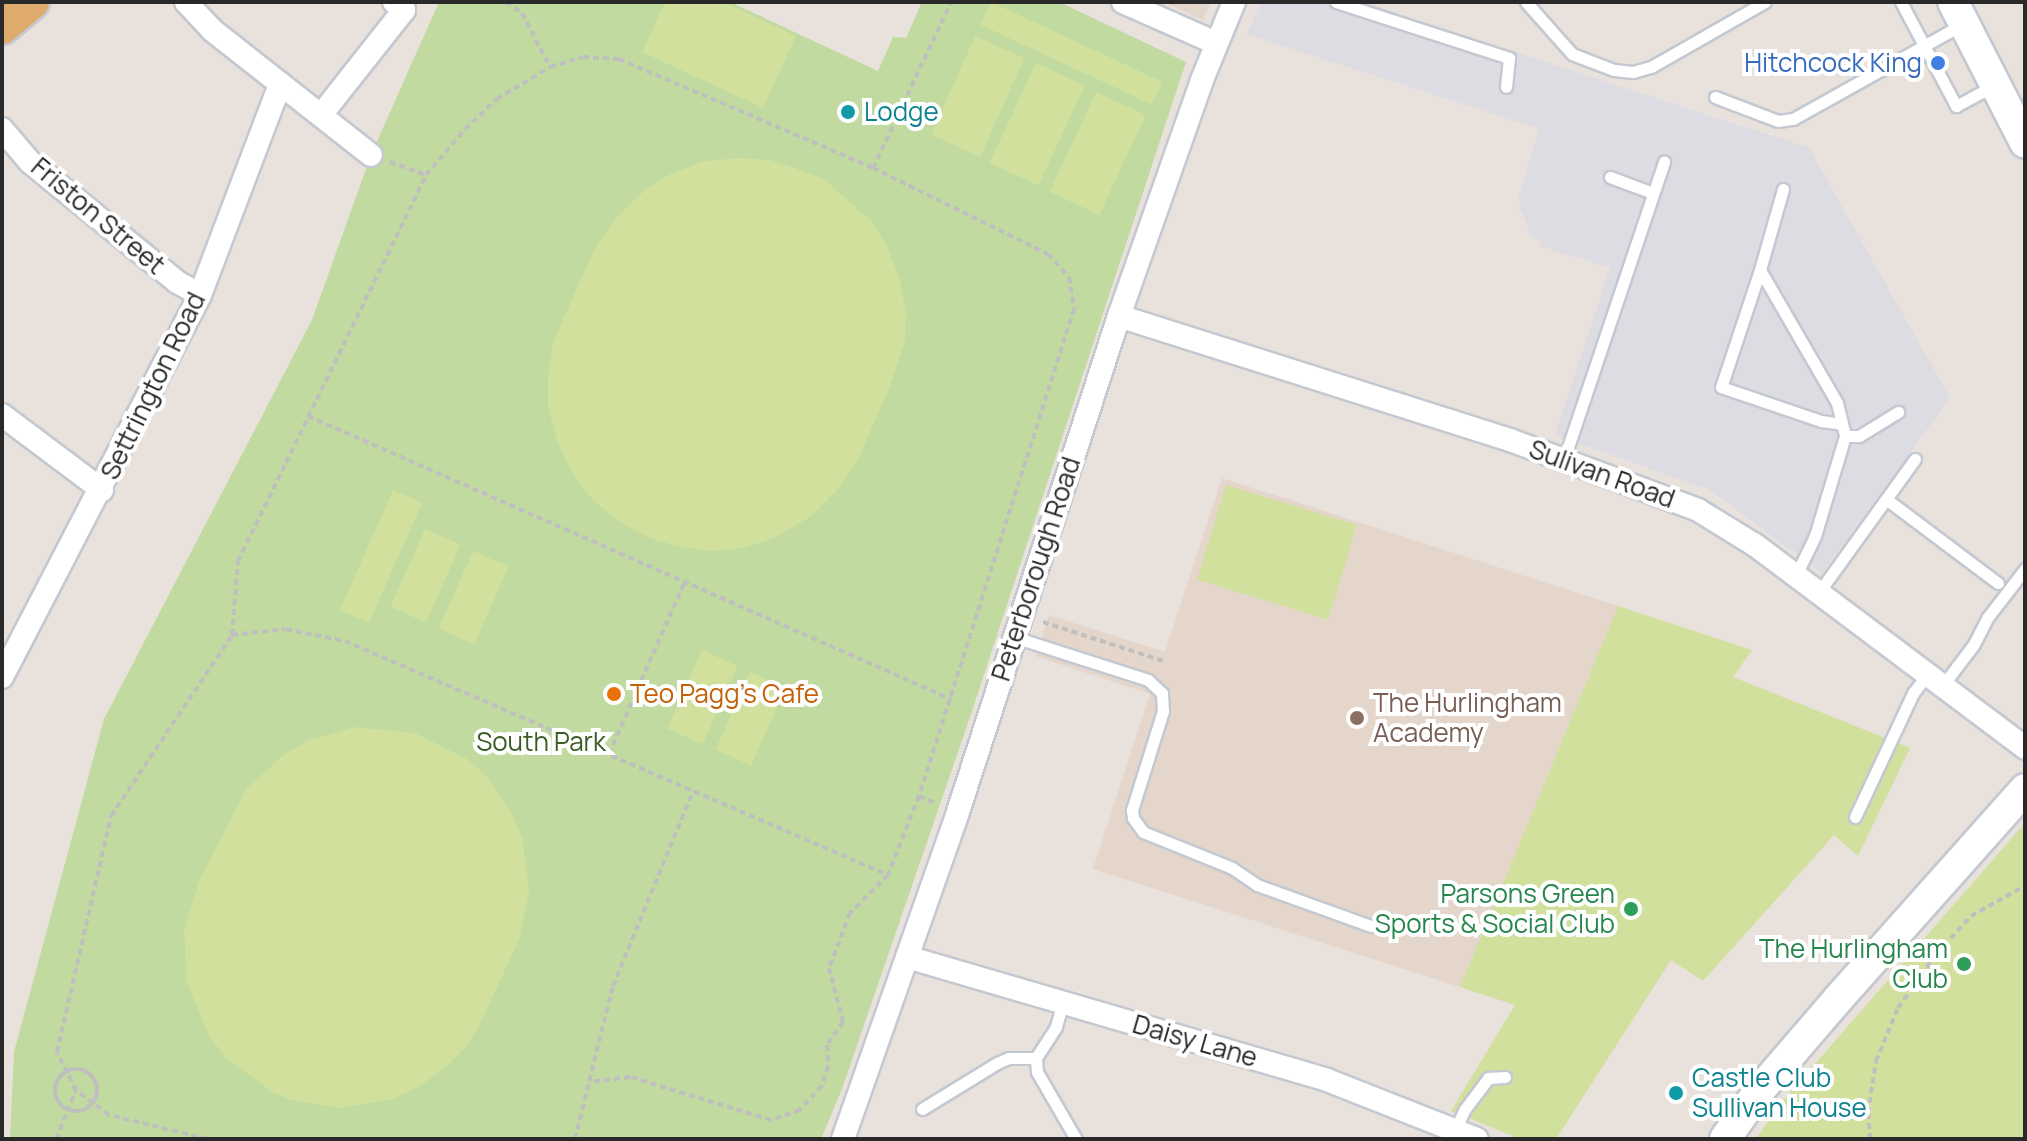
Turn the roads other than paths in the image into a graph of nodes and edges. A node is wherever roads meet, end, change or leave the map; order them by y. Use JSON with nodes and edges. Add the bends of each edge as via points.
{"nodes":[{"id":1,"x":32,"y":2,"type":"edge"},
{"id":2,"x":186,"y":2,"type":"edge"},
{"id":3,"x":1123,"y":2,"type":"edge"},
{"id":4,"x":1234,"y":2,"type":"edge"},
{"id":5,"x":1336,"y":2,"type":"edge"},
{"id":6,"x":1526,"y":2,"type":"edge"},
{"id":7,"x":1765,"y":2,"type":"edge"},
{"id":8,"x":1901,"y":2,"type":"edge"},
{"id":9,"x":405,"y":5,"type":"edge"},
{"id":10,"x":1958,"y":13,"type":"edge"},
{"id":11,"x":2,"y":27,"type":"edge"},
{"id":12,"x":1216,"y":43,"type":"junction"},
{"id":13,"x":1924,"y":48,"type":"junction"},
{"id":14,"x":280,"y":84,"type":"junction"},
{"id":15,"x":1996,"y":85,"type":"junction"},
{"id":16,"x":1506,"y":87,"type":"dead end"},
{"id":17,"x":1715,"y":97,"type":"dead end"},
{"id":18,"x":321,"y":115,"type":"junction"},
{"id":19,"x":2,"y":129,"type":"edge"},
{"id":20,"x":2024,"y":140,"type":"edge"},
{"id":21,"x":371,"y":155,"type":"road end"},
{"id":22,"x":1664,"y":161,"type":"dead end"},
{"id":23,"x":1610,"y":177,"type":"dead end"},
{"id":24,"x":1783,"y":189,"type":"dead end"},
{"id":25,"x":1653,"y":193,"type":"junction"},
{"id":26,"x":1760,"y":270,"type":"junction"},
{"id":27,"x":200,"y":295,"type":"junction"},
{"id":28,"x":1119,"y":316,"type":"junction"},
{"id":29,"x":1898,"y":412,"type":"dead end"},
{"id":30,"x":2,"y":415,"type":"edge"},
{"id":31,"x":1844,"y":430,"type":"junction"},
{"id":32,"x":1564,"y":459,"type":"junction"},
{"id":33,"x":1915,"y":459,"type":"dead end"},
{"id":34,"x":102,"y":490,"type":"junction"},
{"id":35,"x":1886,"y":499,"type":"junction"},
{"id":36,"x":2025,"y":569,"type":"edge"},
{"id":37,"x":1796,"y":575,"type":"junction"},
{"id":38,"x":1998,"y":583,"type":"dead end"},
{"id":39,"x":1819,"y":592,"type":"junction"},
{"id":40,"x":1013,"y":637,"type":"junction"},
{"id":41,"x":2,"y":677,"type":"edge"},
{"id":42,"x":1936,"y":679,"type":"junction"},
{"id":43,"x":2025,"y":748,"type":"edge"},
{"id":44,"x":2025,"y":789,"type":"edge"},
{"id":45,"x":1855,"y":817,"type":"dead end"},
{"id":46,"x":1371,"y":926,"type":"dead end"},
{"id":47,"x":907,"y":957,"type":"junction"},
{"id":48,"x":1063,"y":1002,"type":"junction"},
{"id":49,"x":1036,"y":1058,"type":"junction"},
{"id":50,"x":1505,"y":1077,"type":"dead end"},
{"id":51,"x":922,"y":1109,"type":"dead end"},
{"id":52,"x":1455,"y":1130,"type":"junction"},
{"id":53,"x":843,"y":1139,"type":"edge"},
{"id":54,"x":1076,"y":1139,"type":"edge"},
{"id":55,"x":1477,"y":1139,"type":"edge"},
{"id":56,"x":1725,"y":1139,"type":"edge"}],
"edges":[{"from":1,"to":11,"type":"main road"},
{"from":2,"to":14,"type":"street","via":[[212,30]]},
{"from":3,"to":12,"type":"street"},
{"from":4,"to":12,"type":"street","name":"Peterborough Road"},
{"from":5,"to":16,"type":"lane","via":[[1509,58]]},
{"from":6,"to":7,"type":"lane","via":[[1572,54],[1633,72],[1651,67]]},
{"from":8,"to":13,"type":"lane"},
{"from":9,"to":18,"type":"street"},
{"from":10,"to":13,"type":"lane"},
{"from":10,"to":15,"type":"street"},
{"from":12,"to":28,"type":"street","name":"Peterborough Road"},
{"from":13,"to":15,"type":"lane","via":[[1956,106]]},
{"from":13,"to":17,"type":"lane","via":[[1793,119],[1778,121]]},
{"from":14,"to":18,"type":"street"},
{"from":14,"to":27,"type":"street","name":"Settrington Road"},
{"from":15,"to":20,"type":"street"},
{"from":18,"to":21,"type":"street"},
{"from":19,"to":27,"type":"street","name":"Friston Street","via":[[30,162]]},
{"from":22,"to":25,"type":"lane"},
{"from":23,"to":25,"type":"lane"},
{"from":24,"to":26,"type":"lane"},
{"from":25,"to":32,"type":"lane"},
{"from":26,"to":31,"type":"lane","via":[[1837,403]]},
{"from":26,"to":31,"type":"lane","via":[[1721,387]]},
{"from":27,"to":34,"type":"street","name":"Settrington Road"},
{"from":28,"to":32,"type":"street","name":"Sulivan Road"},
{"from":28,"to":40,"type":"street","name":"Peterborough Road"},
{"from":29,"to":31,"type":"lane","via":[[1859,436]]},
{"from":30,"to":34,"type":"street"},
{"from":31,"to":37,"type":"lane","via":[[1815,536]]},
{"from":32,"to":37,"type":"street","name":"Sulivan Road","via":[[1698,510]]},
{"from":33,"to":35,"type":"lane"},
{"from":34,"to":41,"type":"street","name":"Settrington Road"},
{"from":35,"to":38,"type":"lane"},
{"from":35,"to":39,"type":"lane"},
{"from":36,"to":42,"type":"lane"},
{"from":37,"to":39,"type":"street","name":"Sulivan Road"},
{"from":39,"to":42,"type":"street","name":"Sulivan Road"},
{"from":40,"to":46,"type":"lane","via":[[1148,680],[1162,693],[1163,711],[1132,810],[1143,832],[1232,868],[1257,885]]},
{"from":40,"to":47,"type":"street","name":"Peterborough Road"},
{"from":42,"to":43,"type":"street","name":"Sulivan Road"},
{"from":42,"to":45,"type":"lane","via":[[1913,693]]},
{"from":44,"to":56,"type":"street","via":[[1759,1091]]},
{"from":47,"to":48,"type":"street","name":"Daisy Lane"},
{"from":47,"to":53,"type":"street","name":"Peterborough Road"},
{"from":48,"to":49,"type":"lane","via":[[1056,1027]]},
{"from":48,"to":52,"type":"street","name":"Daisy Lane","via":[[1327,1080]]},
{"from":49,"to":51,"type":"lane","via":[[997,1063]]},
{"from":49,"to":54,"type":"lane","via":[[1037,1072]]},
{"from":50,"to":52,"type":"lane","via":[[1488,1078]]},
{"from":52,"to":55,"type":"street","name":"Daisy Lane"}]}
